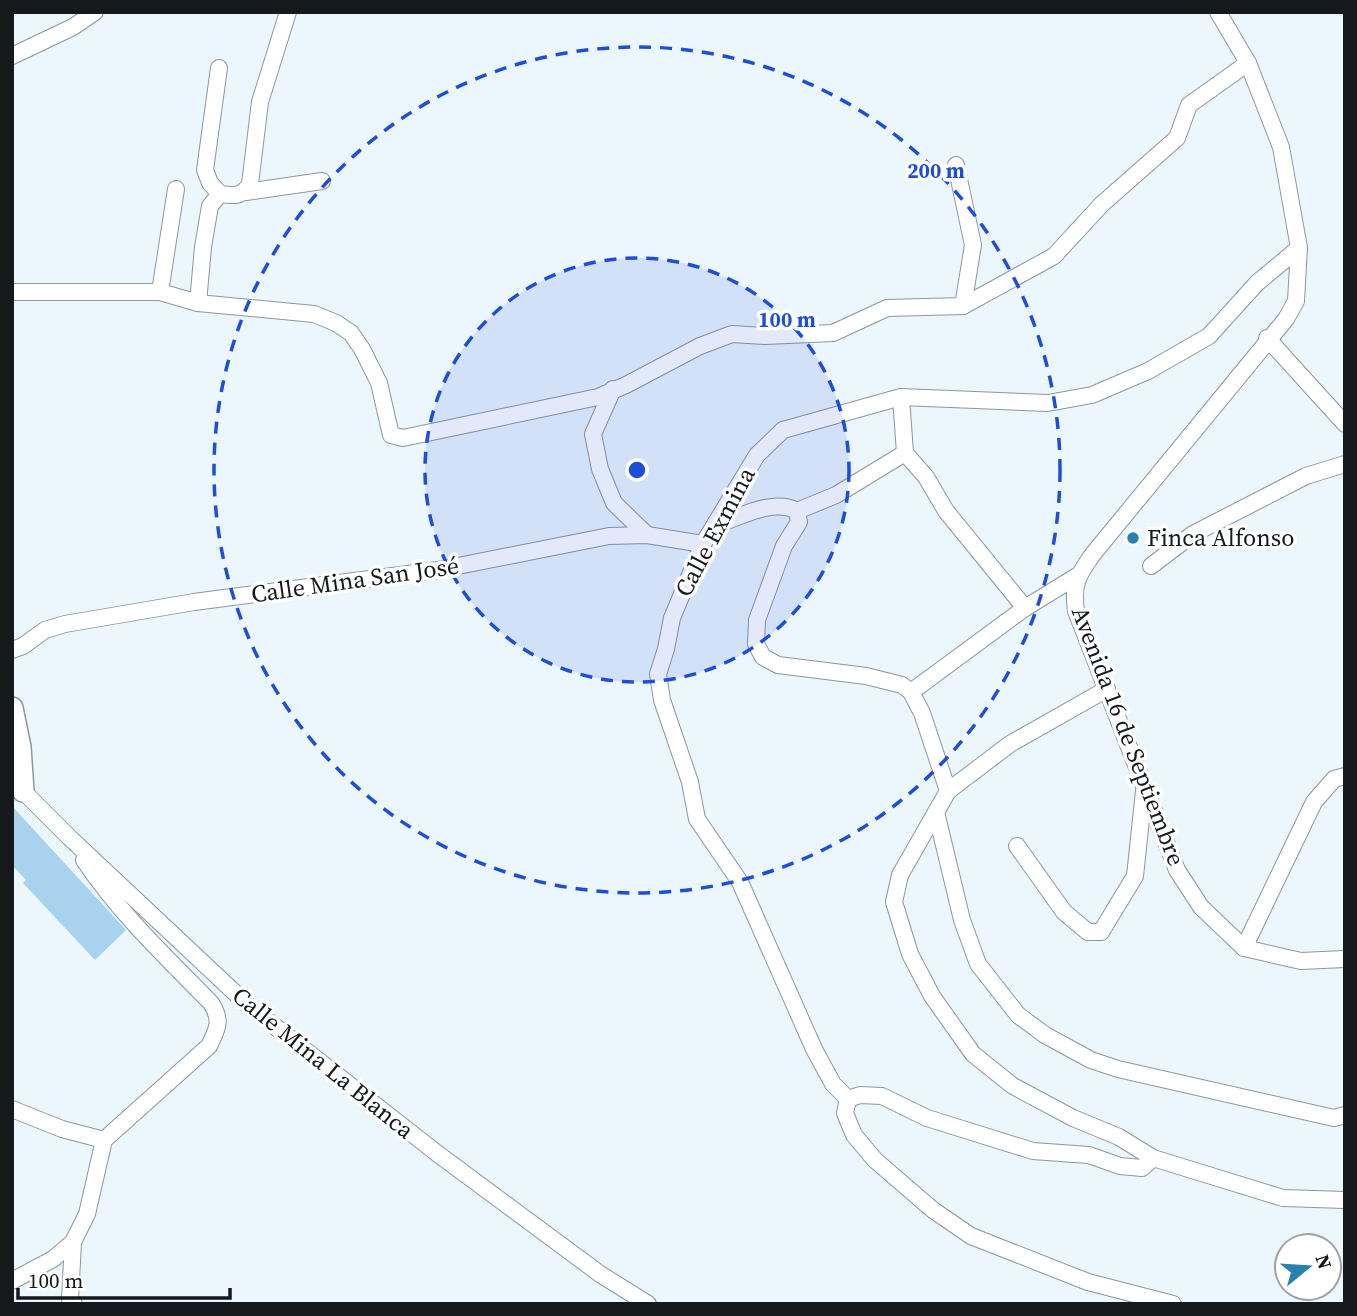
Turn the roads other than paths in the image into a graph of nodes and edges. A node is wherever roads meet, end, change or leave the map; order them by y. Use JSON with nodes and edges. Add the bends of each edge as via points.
{"nodes":[{"id":1,"x":95,"y":12,"type":"edge"},
{"id":2,"x":288,"y":12,"type":"edge"},
{"id":3,"x":1218,"y":12,"type":"edge"},
{"id":4,"x":12,"y":56,"type":"edge"},
{"id":5,"x":1248,"y":63,"type":"junction"},
{"id":6,"x":219,"y":68,"type":"dead end"},
{"id":7,"x":956,"y":165,"type":"dead end"},
{"id":8,"x":322,"y":181,"type":"dead end"},
{"id":9,"x":176,"y":189,"type":"dead end"},
{"id":10,"x":246,"y":192,"type":"junction"},
{"id":11,"x":220,"y":194,"type":"junction"},
{"id":12,"x":1298,"y":248,"type":"junction"},
{"id":13,"x":12,"y":292,"type":"edge"},
{"id":14,"x":160,"y":292,"type":"junction"},
{"id":15,"x":198,"y":303,"type":"junction"},
{"id":16,"x":963,"y":306,"type":"junction"},
{"id":17,"x":1268,"y":338,"type":"junction"},
{"id":18,"x":613,"y":389,"type":"junction"},
{"id":19,"x":901,"y":397,"type":"junction"},
{"id":20,"x":1345,"y":424,"type":"edge"},
{"id":21,"x":905,"y":453,"type":"junction"},
{"id":22,"x":1345,"y":464,"type":"edge"},
{"id":23,"x":797,"y":511,"type":"junction"},
{"id":24,"x":716,"y":525,"type":"junction"},
{"id":25,"x":647,"y":535,"type":"junction"},
{"id":26,"x":703,"y":544,"type":"junction"},
{"id":27,"x":1150,"y":566,"type":"dead end"},
{"id":28,"x":1077,"y":576,"type":"junction"},
{"id":29,"x":1025,"y":608,"type":"junction"},
{"id":30,"x":12,"y":650,"type":"edge"},
{"id":31,"x":1107,"y":688,"type":"junction"},
{"id":32,"x":911,"y":692,"type":"junction"},
{"id":33,"x":12,"y":708,"type":"edge"},
{"id":34,"x":1345,"y":776,"type":"edge"},
{"id":35,"x":18,"y":785,"type":"edge"},
{"id":36,"x":1144,"y":786,"type":"junction"},
{"id":37,"x":948,"y":791,"type":"junction"},
{"id":38,"x":936,"y":812,"type":"junction"},
{"id":39,"x":70,"y":838,"type":"junction"},
{"id":40,"x":1017,"y":846,"type":"dead end"},
{"id":41,"x":1244,"y":947,"type":"junction"},
{"id":42,"x":1345,"y":959,"type":"edge"},
{"id":43,"x":848,"y":1098,"type":"junction"},
{"id":44,"x":12,"y":1109,"type":"edge"},
{"id":45,"x":1345,"y":1115,"type":"edge"},
{"id":46,"x":104,"y":1140,"type":"junction"},
{"id":47,"x":1153,"y":1158,"type":"junction"},
{"id":48,"x":1345,"y":1200,"type":"edge"},
{"id":49,"x":73,"y":1241,"type":"junction"},
{"id":50,"x":12,"y":1281,"type":"edge"},
{"id":51,"x":74,"y":1304,"type":"edge"},
{"id":52,"x":648,"y":1304,"type":"edge"},
{"id":53,"x":1173,"y":1304,"type":"edge"}],
"edges":[{"from":1,"to":4,"type":"street"},
{"from":2,"to":10,"type":"street","via":[[260,102]]},
{"from":3,"to":5,"type":"street","name":"Avenida 16 de Septiembre"},
{"from":5,"to":12,"type":"street","name":"Avenida 16 de Septiembre","via":[[1281,147]]},
{"from":5,"to":16,"type":"street","via":[[1189,105],[1177,138],[1102,204],[1054,256]]},
{"from":6,"to":11,"type":"street","via":[[205,170]]},
{"from":7,"to":16,"type":"street","via":[[973,245]]},
{"from":8,"to":10,"type":"street"},
{"from":9,"to":14,"type":"street"},
{"from":10,"to":11,"type":"street","via":[[236,197]]},
{"from":11,"to":15,"type":"street","via":[[210,206]]},
{"from":12,"to":17,"type":"street","name":"Avenida 16 de Septiembre","via":[[1296,301]]},
{"from":12,"to":19,"type":"street","name":"Calle Exmina","via":[[1257,283],[1209,336],[1148,371],[1092,395],[1048,403]]},
{"from":13,"to":14,"type":"street"},
{"from":14,"to":15,"type":"street"},
{"from":15,"to":18,"type":"street","via":[[314,314],[336,323],[351,333],[362,349],[379,383],[391,435],[402,438],[598,397]]},
{"from":16,"to":18,"type":"street","via":[[887,308],[833,333],[732,334]]},
{"from":17,"to":20,"type":"street"},
{"from":17,"to":28,"type":"street","name":"Avenida 16 de Septiembre"},
{"from":18,"to":25,"type":"street","via":[[593,434],[600,469],[614,503]]},
{"from":19,"to":21,"type":"street"},
{"from":19,"to":24,"type":"street","name":"Calle Exmina","via":[[783,430],[757,455]]},
{"from":21,"to":23,"type":"street","via":[[836,495]]},
{"from":21,"to":29,"type":"street"},
{"from":22,"to":27,"type":"street","via":[[1306,476],[1203,529]]},
{"from":23,"to":24,"type":"street","via":[[771,506]]},
{"from":23,"to":32,"type":"street","via":[[799,522],[783,546],[757,620],[756,644],[763,657],[778,665],[866,676],[902,685]]},
{"from":24,"to":26,"type":"street","name":"Calle Exmina"},
{"from":25,"to":26,"type":"street","name":"Calle Mina San José"},
{"from":25,"to":30,"type":"street","name":"Calle Mina San José","via":[[610,536],[438,570],[65,624]]},
{"from":26,"to":43,"type":"street","name":"Calle Exmina","via":[[672,618],[658,674],[662,700],[690,782],[697,819],[740,882],[814,1049],[833,1084]]},
{"from":28,"to":29,"type":"street"},
{"from":28,"to":31,"type":"street","name":"Avenida 16 de Septiembre","via":[[1076,611]]},
{"from":29,"to":32,"type":"street"},
{"from":31,"to":36,"type":"street","name":"Avenida 16 de Septiembre"},
{"from":31,"to":37,"type":"street","via":[[1010,744]]},
{"from":32,"to":37,"type":"street"},
{"from":33,"to":35,"type":"street","via":[[20,747]]},
{"from":34,"to":41,"type":"street","via":[[1334,779],[1314,802]]},
{"from":35,"to":39,"type":"street","name":"Calle Mina La Blanca"},
{"from":36,"to":40,"type":"street","via":[[1135,876],[1101,932],[1088,932],[1064,912]]},
{"from":36,"to":41,"type":"street","name":"Avenida 16 de Septiembre","via":[[1177,870],[1201,907]]},
{"from":37,"to":38,"type":"street"},
{"from":38,"to":45,"type":"street","via":[[962,920],[978,964],[1018,1015],[1045,1035],[1118,1069],[1334,1118]]},
{"from":38,"to":47,"type":"street","via":[[900,876],[894,902],[910,954],[932,996],[973,1054],[1013,1086]]},
{"from":39,"to":46,"type":"street","via":[[98,881],[219,1015],[209,1045]]},
{"from":39,"to":52,"type":"street","name":"Calle Mina La Blanca","via":[[250,1007],[438,1154]]},
{"from":41,"to":42,"type":"street","via":[[1301,961]]},
{"from":43,"to":47,"type":"street","via":[[882,1096],[927,1118],[1033,1151],[1089,1155],[1142,1168]]},
{"from":43,"to":53,"type":"street","via":[[845,1113],[854,1135],[875,1160],[971,1236],[1088,1282]]},
{"from":44,"to":46,"type":"street"},
{"from":46,"to":49,"type":"street","via":[[87,1214]]},
{"from":47,"to":48,"type":"street","via":[[1283,1198]]},
{"from":49,"to":50,"type":"street","via":[[52,1259]]},
{"from":49,"to":51,"type":"street","via":[[70,1299]]}]}
